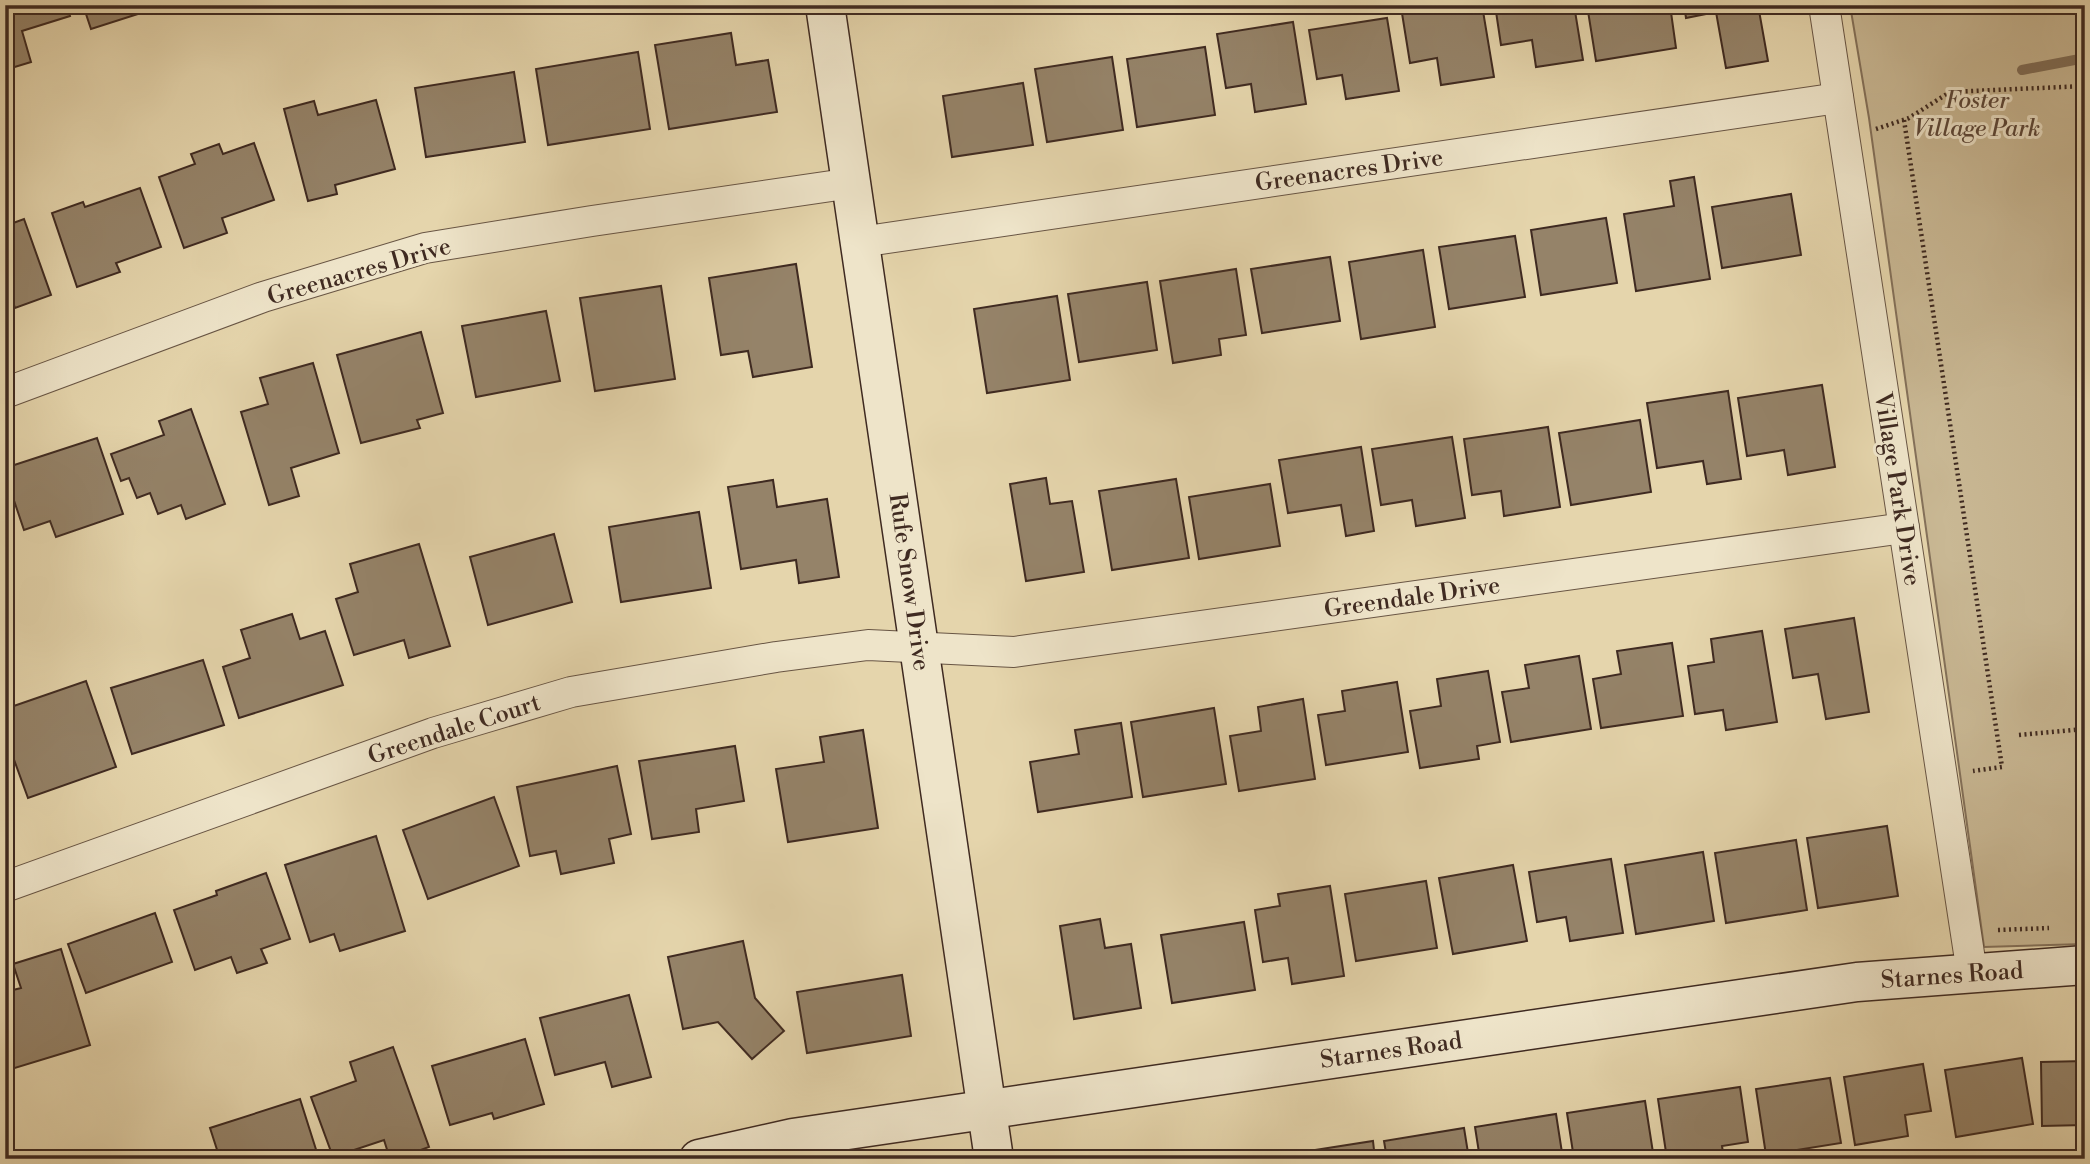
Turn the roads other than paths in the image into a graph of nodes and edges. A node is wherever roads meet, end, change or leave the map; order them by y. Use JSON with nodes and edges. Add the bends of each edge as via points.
{"nodes":[{"id":1,"x":825,"y":5,"type":"edge"},
{"id":2,"x":1824,"y":5,"type":"edge"},
{"id":3,"x":1838,"y":98,"type":"junction"},
{"id":4,"x":852,"y":183,"type":"junction"},
{"id":5,"x":860,"y":242,"type":"junction"},
{"id":6,"x":5,"y":393,"type":"edge"},
{"id":7,"x":1904,"y":528,"type":"junction"},
{"id":8,"x":920,"y":647,"type":"junction"},
{"id":9,"x":5,"y":887,"type":"edge"},
{"id":10,"x":2085,"y":965,"type":"edge"},
{"id":11,"x":1972,"y":973,"type":"junction"},
{"id":12,"x":987,"y":1109,"type":"junction"},
{"id":13,"x":699,"y":1159,"type":"edge"},
{"id":14,"x":994,"y":1159,"type":"edge"}],
"edges":[{"from":1,"to":4,"type":"main road","name":"Rufe Snow Drive"},
{"from":2,"to":3,"type":"street","name":"Village Park Drive"},
{"from":3,"to":5,"type":"street","name":"Greenacres Drive"},
{"from":3,"to":7,"type":"street","name":"Village Park Drive"},
{"from":4,"to":5,"type":"main road","name":"Rufe Snow Drive"},
{"from":4,"to":6,"type":"street","name":"Greenacres Drive","via":[[425,248],[263,297]]},
{"from":5,"to":8,"type":"main road","name":"Rufe Snow Drive"},
{"from":7,"to":8,"type":"street","name":"Greendale Drive","via":[[1014,652]]},
{"from":7,"to":11,"type":"street","name":"Village Park Drive"},
{"from":8,"to":9,"type":"street","name":"Greendale Court","via":[[868,645],[571,692],[433,733]]},
{"from":8,"to":12,"type":"main road","name":"Rufe Snow Drive"},
{"from":10,"to":11,"type":"main road","name":"Starnes Road"},
{"from":11,"to":12,"type":"main road","name":"Starnes Road","via":[[1857,982]]},
{"from":12,"to":13,"type":"main road","name":"Starnes Road","via":[[793,1138]]},
{"from":12,"to":14,"type":"main road","name":"Rufe Snow Drive"}]}
